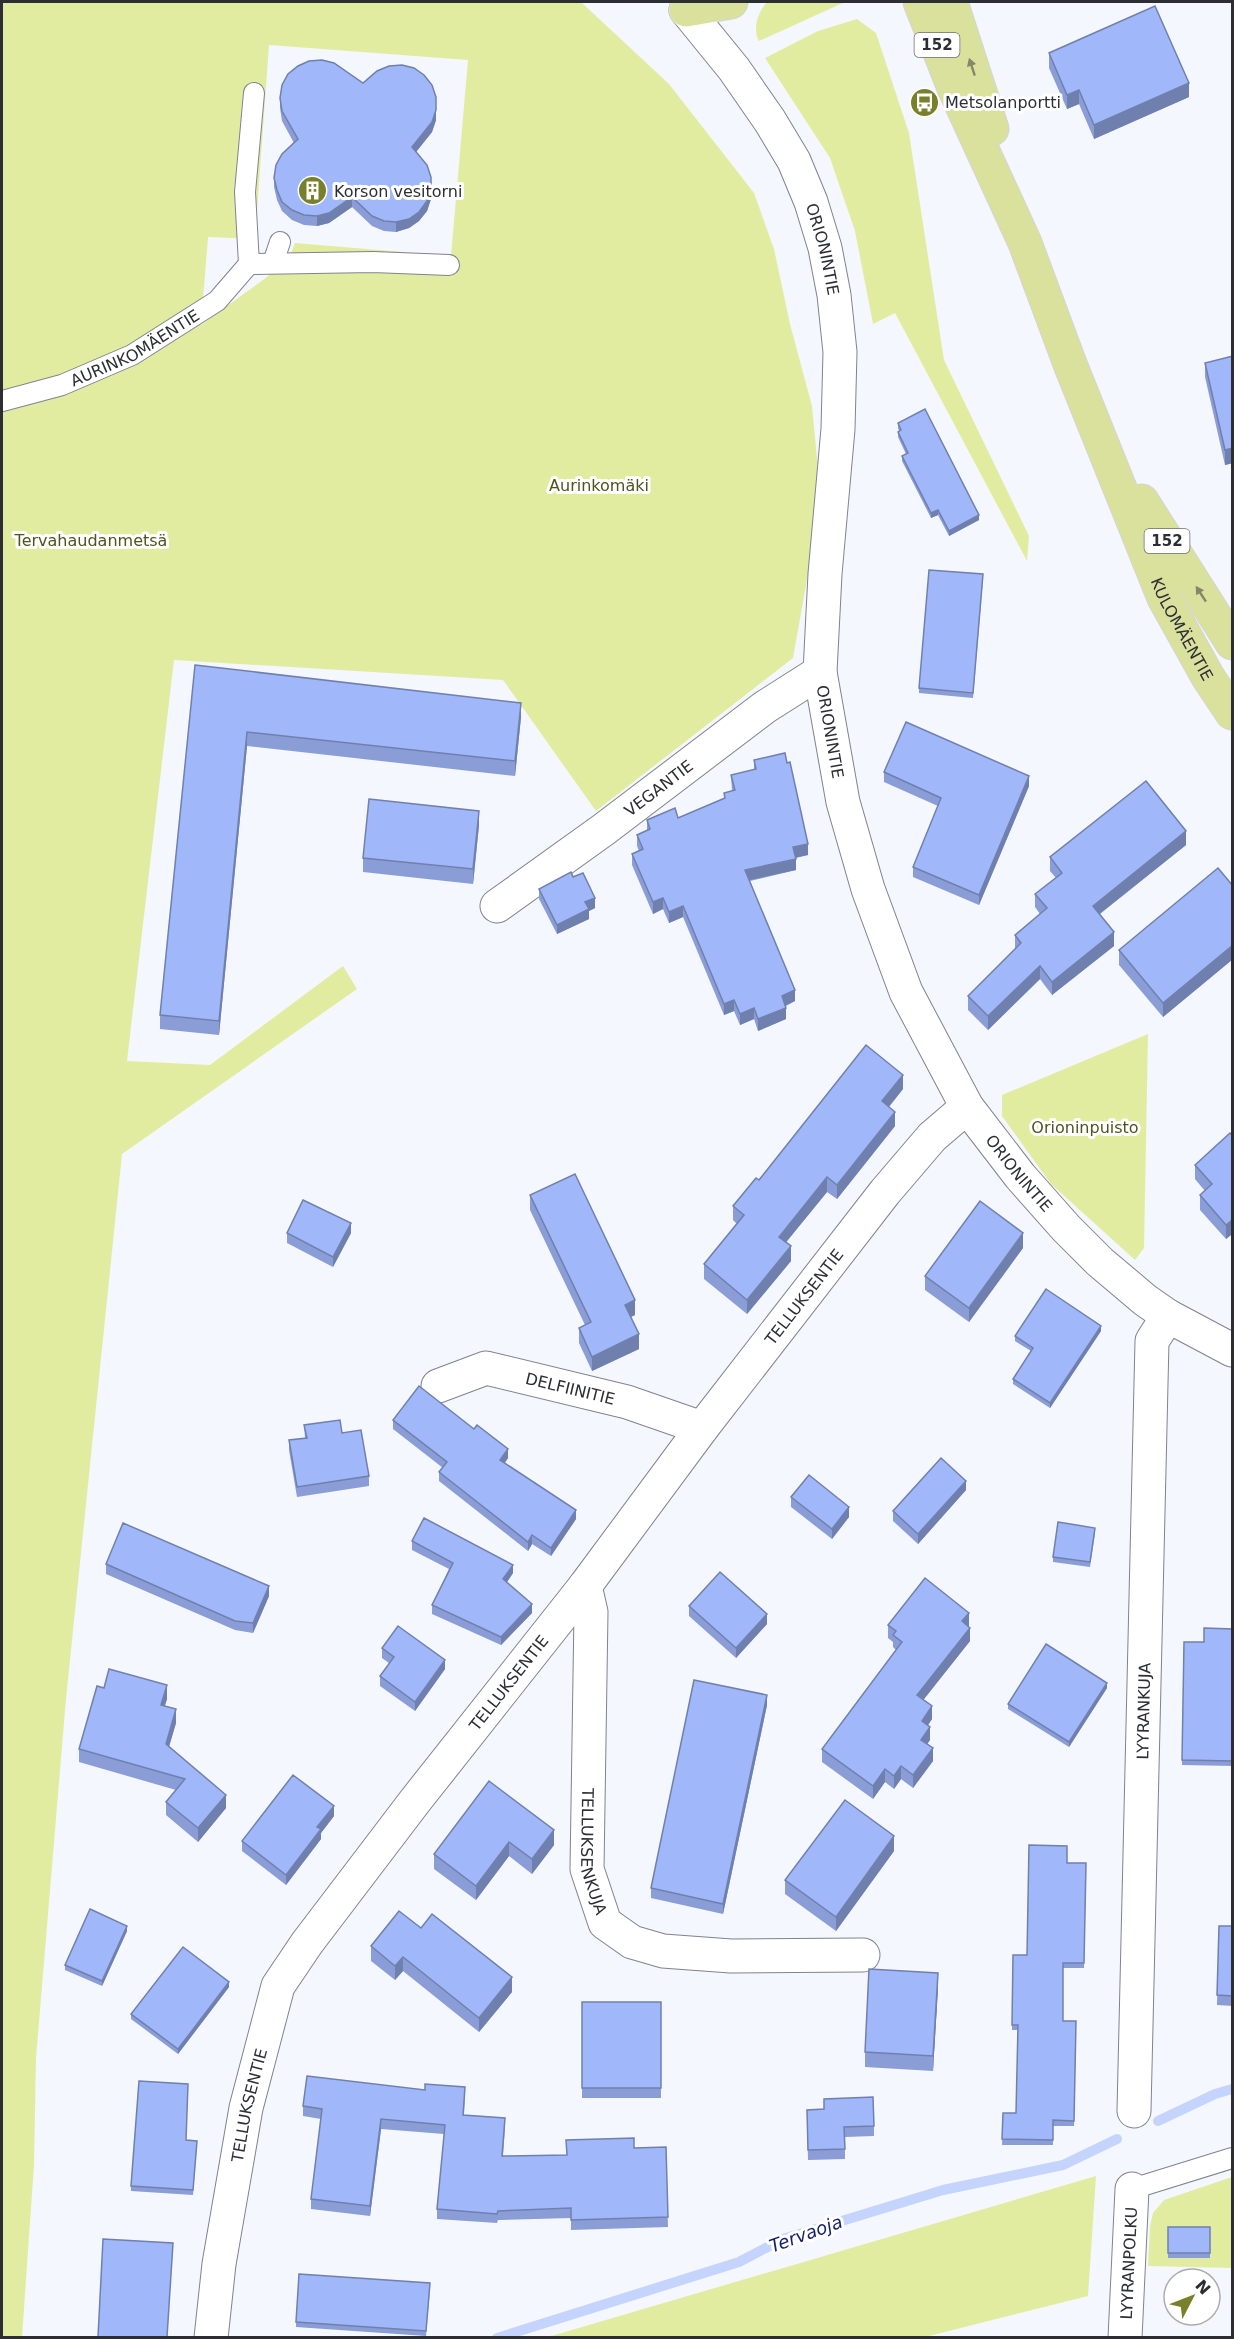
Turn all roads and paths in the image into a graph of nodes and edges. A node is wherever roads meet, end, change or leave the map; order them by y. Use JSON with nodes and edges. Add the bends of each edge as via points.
{"nodes":[{"id":1,"x":731,"y":2,"type":"edge"},
{"id":2,"x":920,"y":2,"type":"edge"},
{"id":3,"x":951,"y":2,"type":"edge"},
{"id":4,"x":688,"y":6,"type":"edge"},
{"id":5,"x":254,"y":93,"type":"dead end"},
{"id":6,"x":280,"y":242,"type":"dead end"},
{"id":7,"x":1025,"y":243,"type":"junction"},
{"id":8,"x":273,"y":263,"type":"junction"},
{"id":9,"x":249,"y":264,"type":"junction"},
{"id":10,"x":449,"y":265,"type":"dead end"},
{"id":11,"x":2,"y":401,"type":"edge"},
{"id":12,"x":1102,"y":439,"type":"junction"},
{"id":13,"x":1233,"y":644,"type":"edge"},
{"id":14,"x":820,"y":672,"type":"junction"},
{"id":15,"x":1233,"y":713,"type":"edge"},
{"id":16,"x":497,"y":906,"type":"dead end"},
{"id":17,"x":967,"y":1107,"type":"junction"},
{"id":18,"x":1168,"y":1316,"type":"junction"},
{"id":19,"x":1233,"y":1350,"type":"edge"},
{"id":20,"x":438,"y":1386,"type":"dead end"},
{"id":21,"x":702,"y":1428,"type":"junction"},
{"id":22,"x":585,"y":1586,"type":"junction"},
{"id":23,"x":862,"y":1955,"type":"dead end"},
{"id":24,"x":1134,"y":2110,"type":"dead end"},
{"id":25,"x":1233,"y":2158,"type":"edge"},
{"id":26,"x":1132,"y":2189,"type":"joint"},
{"id":27,"x":211,"y":2337,"type":"edge"},
{"id":28,"x":1125,"y":2337,"type":"edge"}],
"edges":[{"from":1,"to":4,"type":"main road"},
{"from":2,"to":7,"type":"main road","name":"KULOMÄENTIE","number":"152","via":[[954,88]]},
{"from":7,"to":3,"type":"main road","name":"KULOMÄENTIE","number":"152","one_way":true},
{"from":4,"to":14,"type":"street","name":"ORIONINTIE","via":[[794,161],[828,260],[838,329],[839,385]]},
{"from":5,"to":9,"type":"lane","via":[[245,192]]},
{"from":6,"to":8,"type":"lane"},
{"from":7,"to":12,"type":"main road","name":"KULOMÄENTIE","number":"152"},
{"from":8,"to":9,"type":"lane"},
{"from":8,"to":10,"type":"lane"},
{"from":9,"to":11,"type":"lane","name":"AURINKOMÄENTIE","via":[[217,301],[132,355],[62,385]]},
{"from":13,"to":12,"type":"main road","name":"KULOMÄENTIE","number":"152","one_way":true},
{"from":12,"to":15,"type":"main road","name":"KULOMÄENTIE","number":"152","via":[[1164,598]]},
{"from":14,"to":16,"type":"street","name":"VEGANTIE","via":[[765,707]]},
{"from":14,"to":17,"type":"street","name":"ORIONINTIE","via":[[843,802],[868,889],[906,992]]},
{"from":17,"to":18,"type":"street","name":"ORIONINTIE","via":[[1066,1228],[1100,1262]]},
{"from":17,"to":21,"type":"street","name":"TELLUKSENTIE","via":[[932,1137],[885,1192]]},
{"from":18,"to":19,"type":"street","name":"ORIONINTIE"},
{"from":18,"to":24,"type":"street","name":"LYYRANKUJA","via":[[1152,1341]]},
{"from":20,"to":21,"type":"street","name":"DELFIINITIE","via":[[486,1368],[627,1402]]},
{"from":21,"to":22,"type":"street","name":"TELLUKSENTIE"},
{"from":22,"to":23,"type":"street","name":"TELLUKSENKUJA","via":[[591,1612],[587,1869],[605,1923],[632,1942],[663,1950],[731,1956]]},
{"from":22,"to":27,"type":"street","name":"TELLUKSENTIE","via":[[415,1801],[278,1986],[246,2108],[219,2264]]},
{"from":25,"to":26,"type":"lane"},
{"from":26,"to":28,"type":"street","name":"LYYRANPOLKU"}]}
